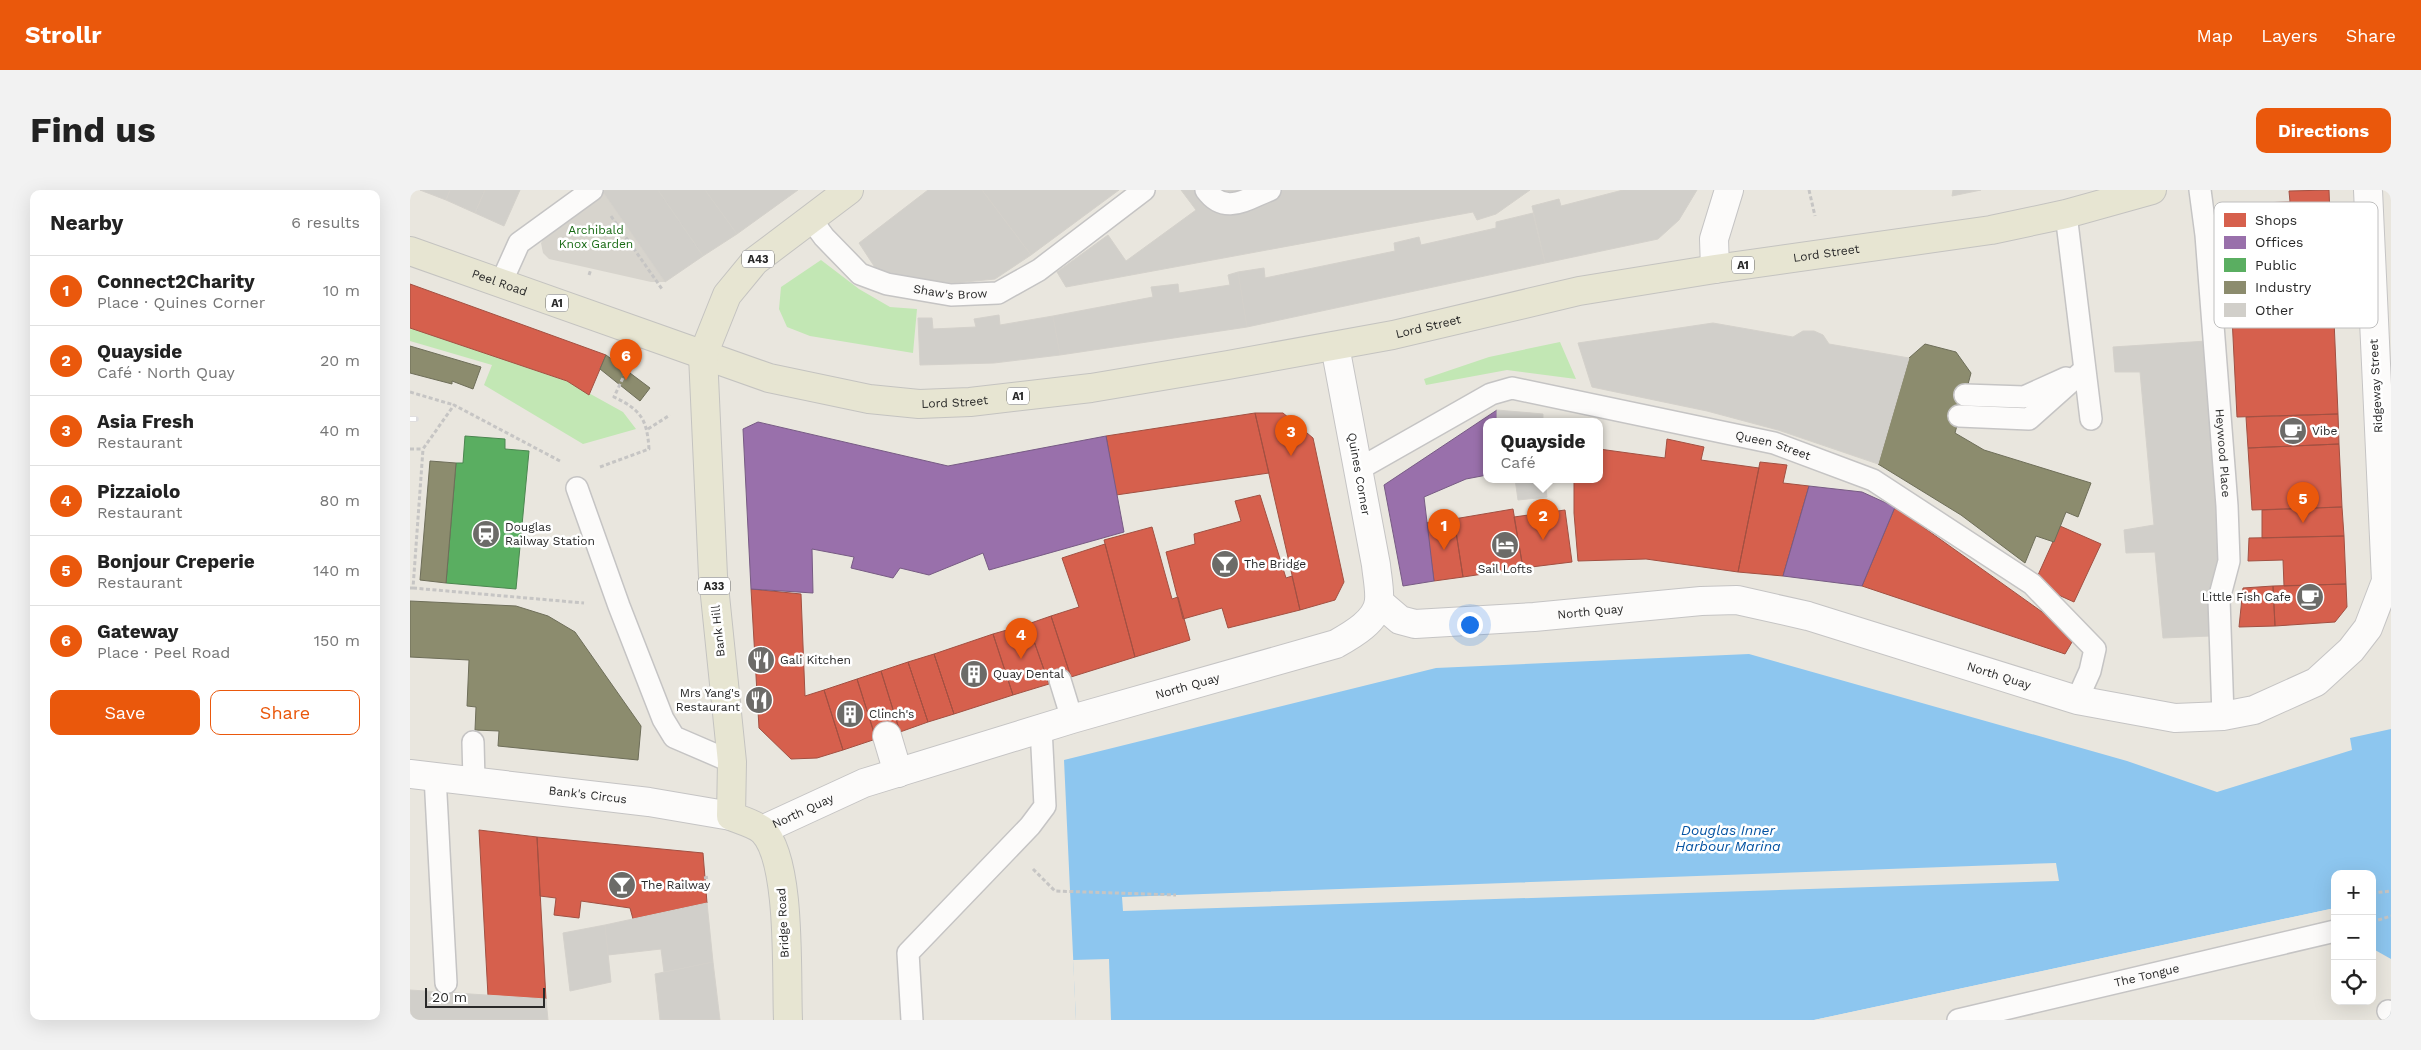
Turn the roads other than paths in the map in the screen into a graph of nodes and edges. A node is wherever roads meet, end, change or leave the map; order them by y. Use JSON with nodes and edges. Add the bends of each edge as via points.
{"nodes":[{"id":1,"x":592,"y":190,"type":"edge"},
{"id":2,"x":848,"y":190,"type":"edge"},
{"id":3,"x":1144,"y":190,"type":"edge"},
{"id":4,"x":1206,"y":190,"type":"edge"},
{"id":5,"x":1270,"y":190,"type":"edge"},
{"id":6,"x":1729,"y":190,"type":"edge"},
{"id":7,"x":2152,"y":190,"type":"edge"},
{"id":8,"x":2200,"y":190,"type":"edge"},
{"id":9,"x":2066,"y":214,"type":"junction"},
{"id":10,"x":810,"y":218,"type":"junction"},
{"id":11,"x":410,"y":251,"type":"edge"},
{"id":12,"x":1715,"y":269,"type":"junction"},
{"id":13,"x":501,"y":283,"type":"junction"},
{"id":14,"x":2378,"y":307,"type":"edge"},
{"id":15,"x":1335,"y":346,"type":"junction"},
{"id":16,"x":703,"y":355,"type":"junction"},
{"id":17,"x":2383,"y":366,"type":"edge"},
{"id":18,"x":2084,"y":370,"type":"junction"},
{"id":19,"x":1965,"y":395,"type":"dead end"},
{"id":20,"x":1959,"y":416,"type":"dead end"},
{"id":21,"x":2091,"y":419,"type":"dead end"},
{"id":22,"x":1359,"y":469,"type":"junction"},
{"id":23,"x":575,"y":482,"type":"road end"},
{"id":24,"x":2388,"y":585,"type":"edge"},
{"id":25,"x":1379,"y":602,"type":"junction"},
{"id":26,"x":1060,"y":680,"type":"dead end"},
{"id":27,"x":2078,"y":700,"type":"junction"},
{"id":28,"x":2223,"y":716,"type":"junction"},
{"id":29,"x":1072,"y":719,"type":"junction"},
{"id":30,"x":1041,"y":728,"type":"junction"},
{"id":31,"x":887,"y":736,"type":"dead end"},
{"id":32,"x":473,"y":742,"type":"dead end"},
{"id":33,"x":732,"y":762,"type":"junction"},
{"id":34,"x":898,"y":773,"type":"junction"},
{"id":35,"x":422,"y":775,"type":"edge"},
{"id":36,"x":474,"y":781,"type":"junction"},
{"id":37,"x":732,"y":816,"type":"junction"},
{"id":38,"x":762,"y":830,"type":"junction"},
{"id":39,"x":2331,"y":932,"type":"edge"},
{"id":40,"x":446,"y":983,"type":"dead end"},
{"id":41,"x":788,"y":1020,"type":"edge"},
{"id":42,"x":912,"y":1020,"type":"edge"},
{"id":43,"x":1958,"y":1020,"type":"edge"}],
"edges":[{"from":1,"to":13,"type":"lane","via":[[519,243]]},
{"from":2,"to":10,"type":"main road","number":"A43"},
{"from":3,"to":10,"type":"lane","name":"Shaw's Brow","via":[[1039,270],[998,293],[951,295],[887,284],[860,274]]},
{"from":4,"to":5,"type":"lane","via":[[1218,204],[1230,205]]},
{"from":6,"to":12,"type":"street","via":[[1714,240]]},
{"from":7,"to":9,"type":"main road","name":"Lord Street","number":"A1"},
{"from":8,"to":28,"type":"lane","name":"Heywood Place","via":[[2227,506],[2229,561],[2219,599]]},
{"from":9,"to":12,"type":"main road","name":"Lord Street","number":"A1","via":[[1992,230]]},
{"from":9,"to":18,"type":"lane"},
{"from":10,"to":16,"type":"main road","number":"A43","via":[[755,262],[727,295]]},
{"from":11,"to":13,"type":"main road","name":"Peel Road","number":"A1"},
{"from":12,"to":15,"type":"main road","name":"Lord Street","number":"A1","via":[[1579,291]]},
{"from":13,"to":16,"type":"main road","name":"Peel Road","number":"A1"},
{"from":14,"to":17,"type":"street","name":"Ridgeway Street"},
{"from":15,"to":16,"type":"main road","name":"Lord Street","number":"A1","via":[[1091,388],[970,402],[919,404],[870,399],[792,383]]},
{"from":15,"to":22,"type":"street","name":"Quines Corner"},
{"from":16,"to":33,"type":"main road","name":"Bank Hill","number":"A33","via":[[713,576]]},
{"from":17,"to":24,"type":"street","name":"Ridgeway Street"},
{"from":18,"to":19,"type":"lane","via":[[2024,397]]},
{"from":18,"to":20,"type":"lane","via":[[2029,419]]},
{"from":18,"to":21,"type":"lane"},
{"from":22,"to":25,"type":"street","name":"Quines Corner","via":[[1376,565]]},
{"from":22,"to":27,"type":"lane","name":"Queen Street","via":[[1491,394],[1512,388],[1774,443],[1873,480],[2032,584],[2095,649]]},
{"from":23,"to":33,"type":"lane","via":[[663,719],[674,737]]},
{"from":24,"to":28,"type":"street","name":"North Quay","via":[[2368,628],[2351,650],[2316,682],[2254,710]]},
{"from":25,"to":27,"type":"street","name":"North Quay","via":[[1400,620],[1415,624],[1736,600],[1808,616]]},
{"from":25,"to":29,"type":"street","name":"North Quay","via":[[1370,620],[1336,644]]},
{"from":26,"to":29,"type":"lane"},
{"from":27,"to":28,"type":"street","name":"North Quay","via":[[2175,718]]},
{"from":29,"to":30,"type":"street","name":"North Quay"},
{"from":30,"to":34,"type":"street","name":"North Quay"},
{"from":30,"to":42,"type":"lane","via":[[1045,806],[1024,833],[908,953]]},
{"from":31,"to":34,"type":"street"},
{"from":32,"to":36,"type":"lane"},
{"from":33,"to":37,"type":"main road","name":"Bank Hill","number":"A33"},
{"from":34,"to":38,"type":"street","name":"North Quay","via":[[864,783]]},
{"from":35,"to":36,"type":"street","name":"Bank's Circus"},
{"from":35,"to":40,"type":"lane"},
{"from":36,"to":37,"type":"street","name":"Bank's Circus","via":[[649,802]]},
{"from":37,"to":38,"type":"main road","name":"Bank's Circus"},
{"from":38,"to":41,"type":"main road","name":"Bridge Road","via":[[777,856],[784,899]]},
{"from":39,"to":43,"type":"lane","name":"The Tongue"}]}
